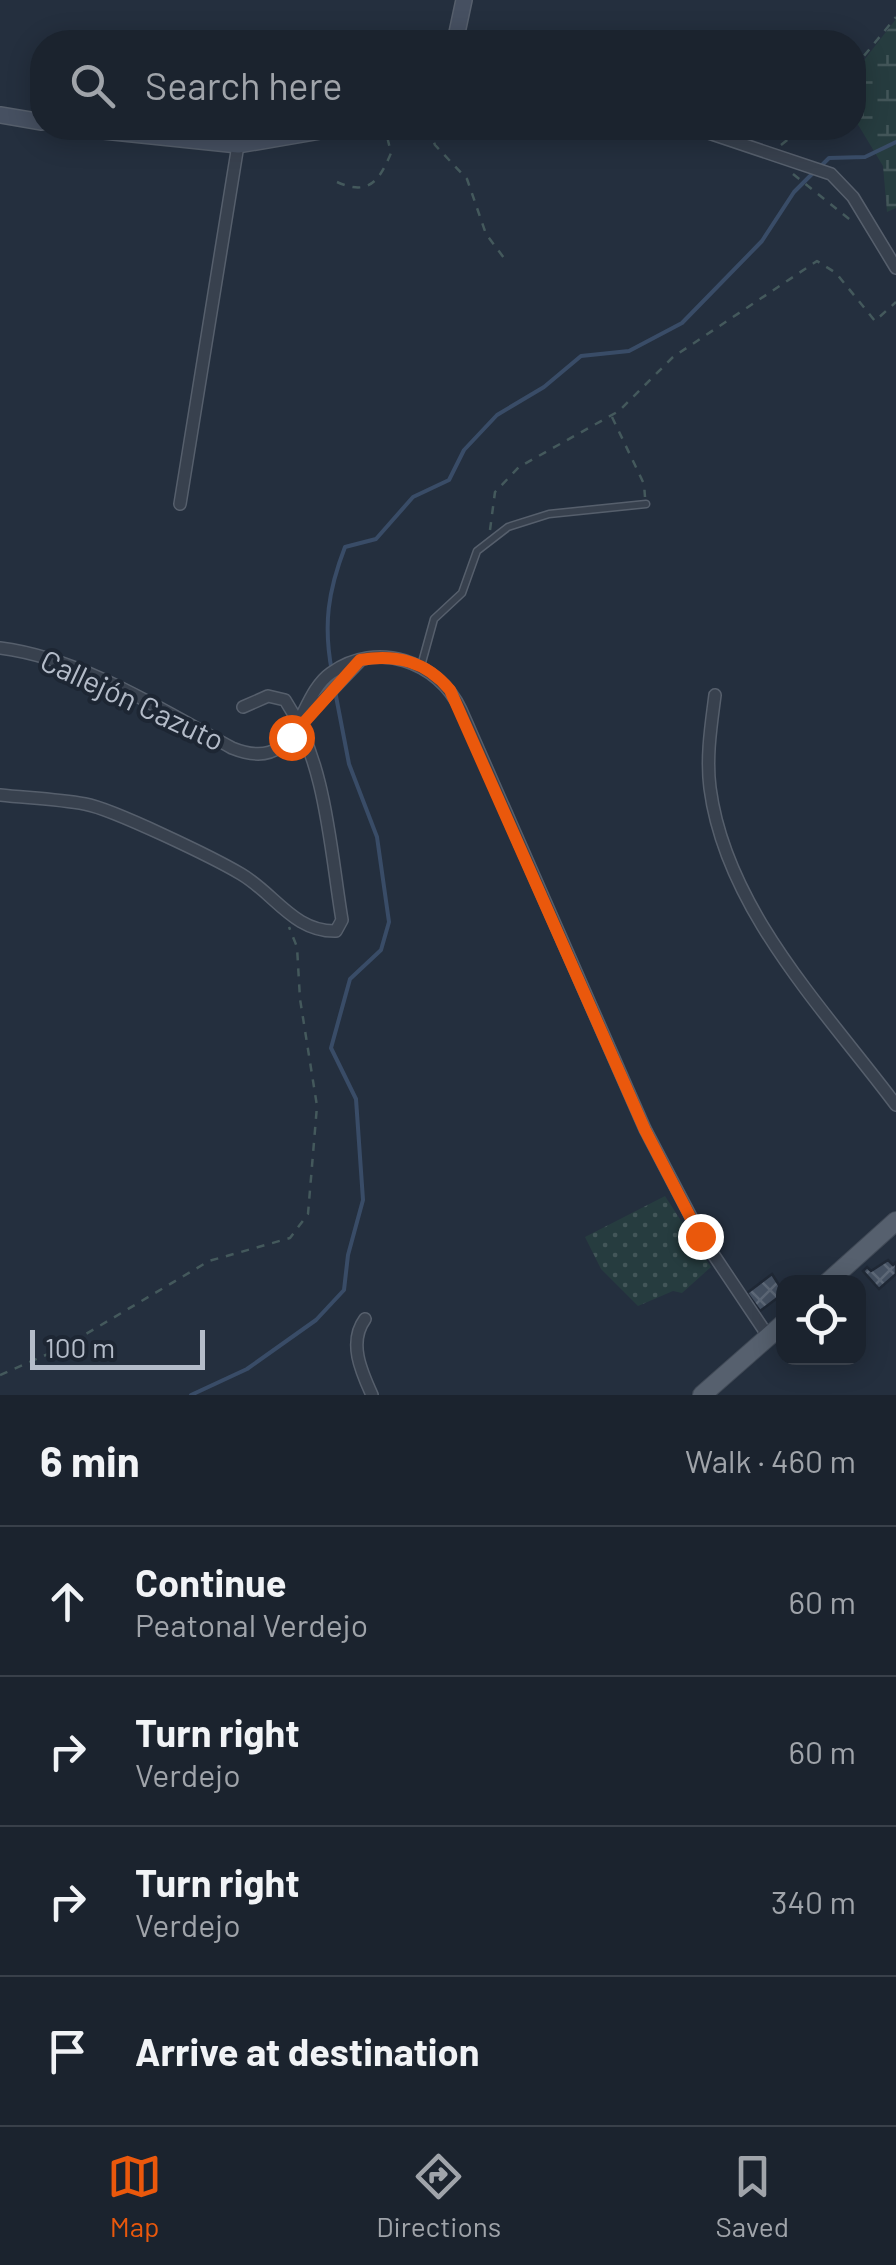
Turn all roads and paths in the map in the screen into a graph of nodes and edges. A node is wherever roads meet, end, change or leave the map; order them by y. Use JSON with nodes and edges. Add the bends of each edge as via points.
{"nodes":[{"id":1,"x":464,"y":0,"type":"edge"},
{"id":2,"x":896,"y":17,"type":"edge"},
{"id":3,"x":458,"y":30,"type":"edge"},
{"id":4,"x":866,"y":53,"type":"edge"},
{"id":5,"x":0,"y":115,"type":"edge"},
{"id":6,"x":30,"y":120,"type":"edge"},
{"id":7,"x":190,"y":140,"type":"edge"},
{"id":8,"x":267,"y":140,"type":"edge"},
{"id":9,"x":387,"y":140,"type":"edge"},
{"id":10,"x":434,"y":140,"type":"edge"},
{"id":11,"x":731,"y":140,"type":"edge"},
{"id":12,"x":789,"y":140,"type":"edge"},
{"id":13,"x":238,"y":145,"type":"junction"},
{"id":14,"x":774,"y":154,"type":"junction"},
{"id":15,"x":791,"y":173,"type":"dead end"},
{"id":16,"x":337,"y":182,"type":"dead end"},
{"id":17,"x":861,"y":228,"type":"dead end"},
{"id":18,"x":507,"y":262,"type":"dead end"},
{"id":19,"x":896,"y":268,"type":"edge"},
{"id":20,"x":896,"y":302,"type":"edge"},
{"id":21,"x":611,"y":416,"type":"junction"},
{"id":22,"x":180,"y":504,"type":"dead end"},
{"id":23,"x":646,"y":504,"type":"joint"},
{"id":24,"x":490,"y":541,"type":"junction"},
{"id":25,"x":0,"y":648,"type":"edge"},
{"id":26,"x":421,"y":666,"type":"junction"},
{"id":27,"x":715,"y":696,"type":"dead end"},
{"id":28,"x":243,"y":708,"type":"dead end"},
{"id":29,"x":300,"y":723,"type":"junction"},
{"id":30,"x":0,"y":795,"type":"edge"},
{"id":31,"x":296,"y":947,"type":"dead end"},
{"id":32,"x":896,"y":1105,"type":"edge"},
{"id":33,"x":896,"y":1221,"type":"edge"},
{"id":34,"x":836,"y":1275,"type":"edge"},
{"id":35,"x":364,"y":1319,"type":"dead end"},
{"id":36,"x":776,"y":1330,"type":"edge"},
{"id":37,"x":768,"y":1336,"type":"junction"},
{"id":38,"x":0,"y":1375,"type":"edge"},
{"id":39,"x":372,"y":1395,"type":"edge"},
{"id":40,"x":702,"y":1395,"type":"edge"}],
"edges":[{"from":1,"to":3,"type":"street"},
{"from":2,"to":4,"type":"path"},
{"from":5,"to":6,"type":"street"},
{"from":7,"to":13,"type":"street"},
{"from":8,"to":13,"type":"street"},
{"from":9,"to":16,"type":"path","via":[[391,153],[367,189]]},
{"from":10,"to":18,"type":"path","via":[[467,178],[477,216]]},
{"from":11,"to":14,"type":"street"},
{"from":12,"to":14,"type":"path"},
{"from":13,"to":22,"type":"street"},
{"from":14,"to":19,"type":"street","via":[[807,163],[845,187]]},
{"from":15,"to":17,"type":"path"},
{"from":20,"to":21,"type":"path","via":[[875,321],[836,273],[817,261],[673,356]]},
{"from":21,"to":23,"type":"path","via":[[644,484]]},
{"from":21,"to":24,"type":"path","via":[[519,467],[495,492]]},
{"from":23,"to":24,"type":"lane","via":[[549,514],[508,527]]},
{"from":24,"to":26,"type":"lane","via":[[478,551],[462,593],[434,620]]},
{"from":25,"to":29,"type":"street","name":"Callejón Cazuto","via":[[26,651],[100,680],[239,750],[270,750]]},
{"from":26,"to":29,"type":"street","via":[[394,658],[360,660]]},
{"from":26,"to":37,"type":"street","via":[[456,699],[645,1130],[700,1236]]},
{"from":27,"to":32,"type":"street","via":[[710,788],[738,882]]},
{"from":28,"to":29,"type":"street","name":"Callejón Cazuto","via":[[268,696],[285,700]]},
{"from":29,"to":30,"type":"street","via":[[320,785],[342,920],[336,931],[316,932],[240,874],[89,805]]},
{"from":31,"to":38,"type":"path","via":[[318,1106],[308,1214],[290,1238],[209,1261],[64,1347]]},
{"from":33,"to":34,"type":"main road"},
{"from":35,"to":39,"type":"street","via":[[356,1345]]},
{"from":36,"to":37,"type":"main road"},
{"from":37,"to":40,"type":"main road"}]}
